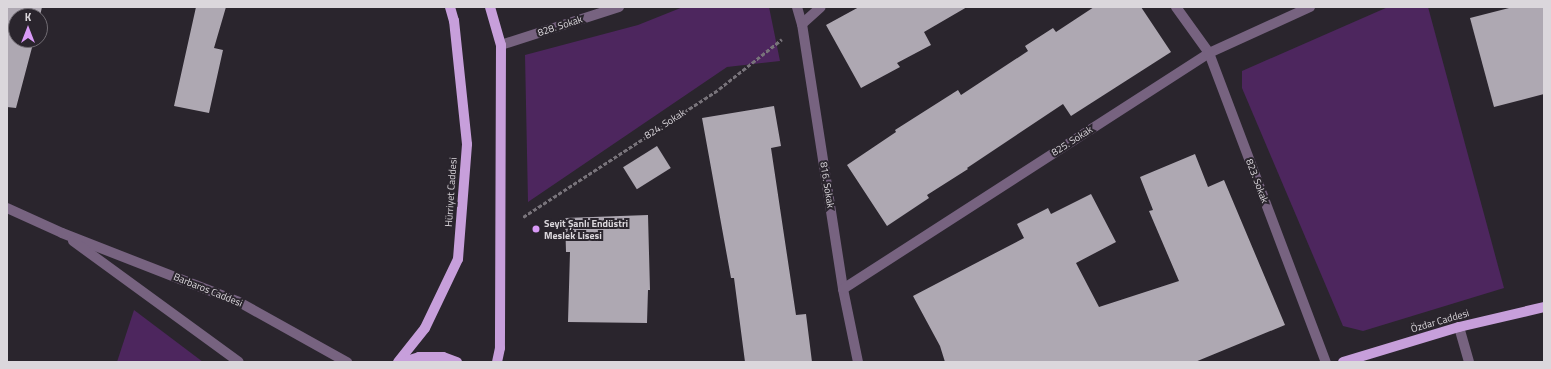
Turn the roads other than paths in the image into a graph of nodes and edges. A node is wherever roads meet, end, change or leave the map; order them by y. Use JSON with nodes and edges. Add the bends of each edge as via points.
{"nodes":[{"id":1,"x":450,"y":7,"type":"edge"},
{"id":2,"x":490,"y":7,"type":"edge"},
{"id":3,"x":619,"y":7,"type":"edge"},
{"id":4,"x":797,"y":7,"type":"edge"},
{"id":5,"x":821,"y":7,"type":"edge"},
{"id":6,"x":1176,"y":7,"type":"edge"},
{"id":7,"x":1310,"y":7,"type":"edge"},
{"id":8,"x":802,"y":24,"type":"junction"},
{"id":9,"x":501,"y":45,"type":"junction"},
{"id":10,"x":1209,"y":53,"type":"junction"},
{"id":11,"x":7,"y":208,"type":"edge"},
{"id":12,"x":62,"y":233,"type":"junction"},
{"id":13,"x":843,"y":288,"type":"junction"},
{"id":14,"x":1544,"y":307,"type":"edge"},
{"id":15,"x":1459,"y":328,"type":"junction"},
{"id":16,"x":239,"y":362,"type":"edge"},
{"id":17,"x":347,"y":362,"type":"edge"},
{"id":18,"x":398,"y":362,"type":"edge"},
{"id":19,"x":403,"y":362,"type":"edge"},
{"id":20,"x":457,"y":362,"type":"edge"},
{"id":21,"x":497,"y":362,"type":"edge"},
{"id":22,"x":858,"y":362,"type":"edge"},
{"id":23,"x":1326,"y":362,"type":"edge"},
{"id":24,"x":1343,"y":362,"type":"edge"},
{"id":25,"x":1469,"y":362,"type":"edge"}],
"edges":[{"from":1,"to":18,"type":"main road","name":"Hürriyet Caddesi","via":[[454,20],[467,144],[458,259],[426,328]]},
{"from":2,"to":9,"type":"main road"},
{"from":3,"to":9,"type":"street","name":"828. Sokak"},
{"from":4,"to":8,"type":"street","name":"816. Sokak"},
{"from":5,"to":8,"type":"street"},
{"from":6,"to":10,"type":"street","name":"823. Sokak"},
{"from":7,"to":10,"type":"street","name":"825. Sokak"},
{"from":8,"to":13,"type":"street","name":"816. Sokak"},
{"from":9,"to":21,"type":"main road","via":[[500,348]]},
{"from":10,"to":13,"type":"street","name":"825. Sokak"},
{"from":10,"to":23,"type":"street","name":"823. Sokak"},
{"from":11,"to":12,"type":"street","name":"Barbaros Caddesi"},
{"from":12,"to":16,"type":"street","name":"Barbaros Caddesi"},
{"from":12,"to":17,"type":"street","name":"Barbaros Caddesi","via":[[239,302]]},
{"from":13,"to":22,"type":"street","name":"816. Sokak"},
{"from":14,"to":15,"type":"main road","name":"Özdar Caddesi"},
{"from":15,"to":24,"type":"main road","name":"Özdar Caddesi"},
{"from":15,"to":25,"type":"street"},
{"from":19,"to":20,"type":"main road","via":[[419,357],[442,357]]}]}
